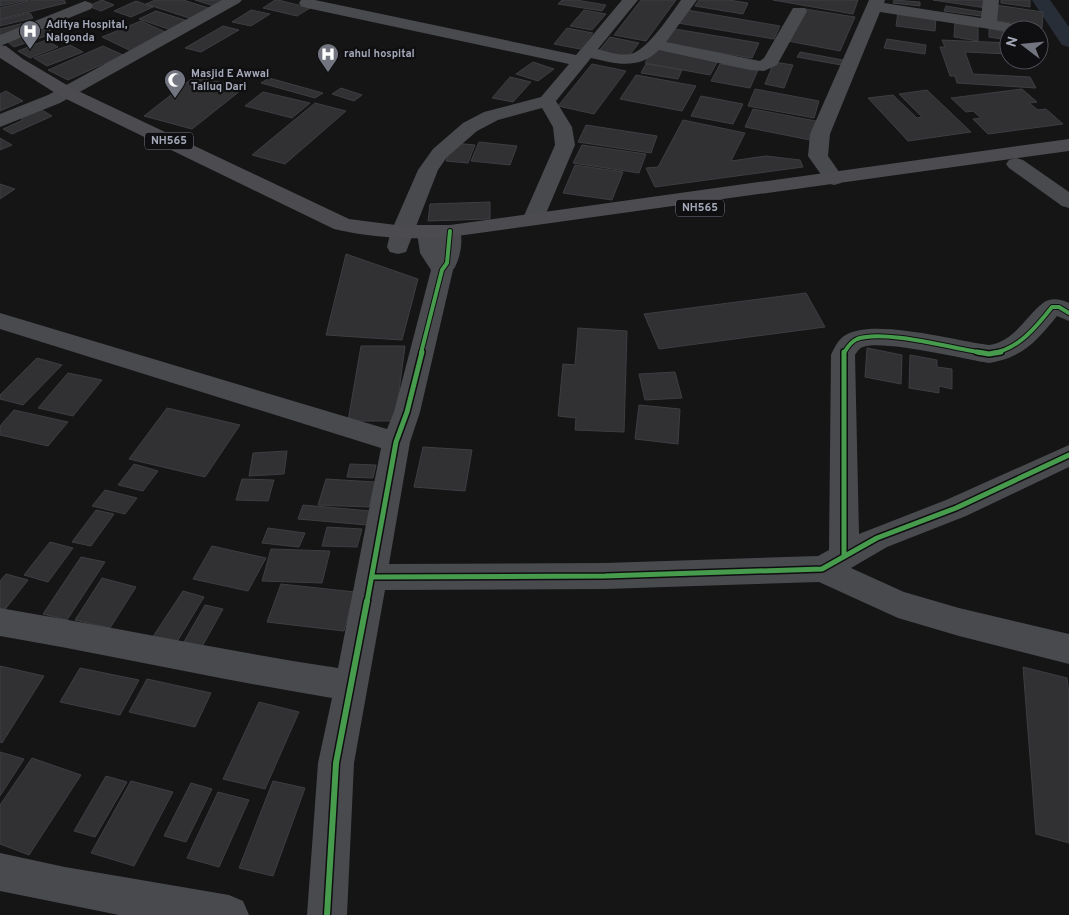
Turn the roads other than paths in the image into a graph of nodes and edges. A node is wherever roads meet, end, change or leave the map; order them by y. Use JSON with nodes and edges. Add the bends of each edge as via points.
{"nodes":[{"id":1,"x":234,"y":0,"type":"edge"},
{"id":2,"x":689,"y":0,"type":"edge"},
{"id":3,"x":990,"y":0,"type":"edge"},
{"id":4,"x":625,"y":1,"type":"edge"},
{"id":5,"x":87,"y":2,"type":"edge"},
{"id":6,"x":199,"y":3,"type":"dead end"},
{"id":7,"x":307,"y":3,"type":"dead end"},
{"id":8,"x":876,"y":3,"type":"edge"},
{"id":9,"x":215,"y":10,"type":"junction"},
{"id":10,"x":799,"y":11,"type":"dead end"},
{"id":11,"x":989,"y":24,"type":"junction"},
{"id":12,"x":999,"y":26,"type":"edge"},
{"id":13,"x":0,"y":41,"type":"edge"},
{"id":14,"x":654,"y":44,"type":"junction"},
{"id":15,"x":0,"y":50,"type":"edge"},
{"id":16,"x":584,"y":57,"type":"junction"},
{"id":17,"x":0,"y":68,"type":"edge"},
{"id":18,"x":60,"y":96,"type":"junction"},
{"id":19,"x":547,"y":101,"type":"junction"},
{"id":20,"x":0,"y":121,"type":"edge"},
{"id":21,"x":1069,"y":144,"type":"edge"},
{"id":22,"x":1069,"y":156,"type":"edge"},
{"id":23,"x":1016,"y":164,"type":"junction"},
{"id":24,"x":834,"y":178,"type":"junction"},
{"id":25,"x":1069,"y":202,"type":"edge"},
{"id":26,"x":534,"y":218,"type":"junction"},
{"id":27,"x":400,"y":240,"type":"junction"},
{"id":28,"x":440,"y":246,"type":"junction"},
{"id":29,"x":1064,"y":310,"type":"edge"},
{"id":30,"x":0,"y":321,"type":"edge"},
{"id":31,"x":396,"y":442,"type":"junction"},
{"id":32,"x":1069,"y":455,"type":"edge"},
{"id":33,"x":833,"y":563,"type":"junction"},
{"id":34,"x":372,"y":577,"type":"junction"},
{"id":35,"x":0,"y":622,"type":"edge"},
{"id":36,"x":1069,"y":649,"type":"edge"},
{"id":37,"x":351,"y":686,"type":"junction"},
{"id":38,"x":0,"y":872,"type":"edge"},
{"id":39,"x":228,"y":915,"type":"edge"},
{"id":40,"x":327,"y":915,"type":"edge"}],
"edges":[{"from":1,"to":9,"type":"street"},
{"from":2,"to":14,"type":"street"},
{"from":3,"to":11,"type":"street"},
{"from":4,"to":16,"type":"street"},
{"from":5,"to":13,"type":"street"},
{"from":6,"to":9,"type":"street"},
{"from":7,"to":16,"type":"street"},
{"from":8,"to":11,"type":"street"},
{"from":8,"to":24,"type":"street","via":[[820,134],[818,156]]},
{"from":9,"to":18,"type":"street"},
{"from":10,"to":14,"type":"street","via":[[771,61],[764,66]]},
{"from":11,"to":12,"type":"street"},
{"from":14,"to":16,"type":"street","via":[[633,60]]},
{"from":15,"to":18,"type":"highway","number":"NH565"},
{"from":16,"to":19,"type":"street"},
{"from":17,"to":18,"type":"highway","number":"NH565"},
{"from":18,"to":20,"type":"street"},
{"from":18,"to":27,"type":"highway","number":"NH565","via":[[342,224],[382,232]]},
{"from":19,"to":26,"type":"street","via":[[564,128],[565,145]]},
{"from":19,"to":27,"type":"street","via":[[491,116],[470,128],[440,153],[428,170]]},
{"from":21,"to":24,"type":"highway","number":"NH565"},
{"from":22,"to":23,"type":"highway","number":"NH565"},
{"from":23,"to":25,"type":"street"},
{"from":23,"to":28,"type":"highway","number":"NH565"},
{"from":24,"to":26,"type":"highway","number":"NH565"},
{"from":26,"to":28,"type":"highway","number":"NH565"},
{"from":27,"to":28,"type":"highway","number":"NH565"},
{"from":28,"to":31,"type":"street","via":[[407,412]]},
{"from":29,"to":33,"type":"street","via":[[1052,307],[1041,321],[1004,352],[976,353],[880,337],[860,338],[849,344],[843,355]]},
{"from":30,"to":31,"type":"street"},
{"from":31,"to":34,"type":"street"},
{"from":32,"to":33,"type":"street","via":[[956,508],[877,538]]},
{"from":33,"to":34,"type":"street","via":[[604,576]]},
{"from":33,"to":36,"type":"street","via":[[898,604]]},
{"from":34,"to":37,"type":"street"},
{"from":35,"to":37,"type":"street"},
{"from":37,"to":40,"type":"street","via":[[336,763]]},
{"from":38,"to":39,"type":"street"}]}
